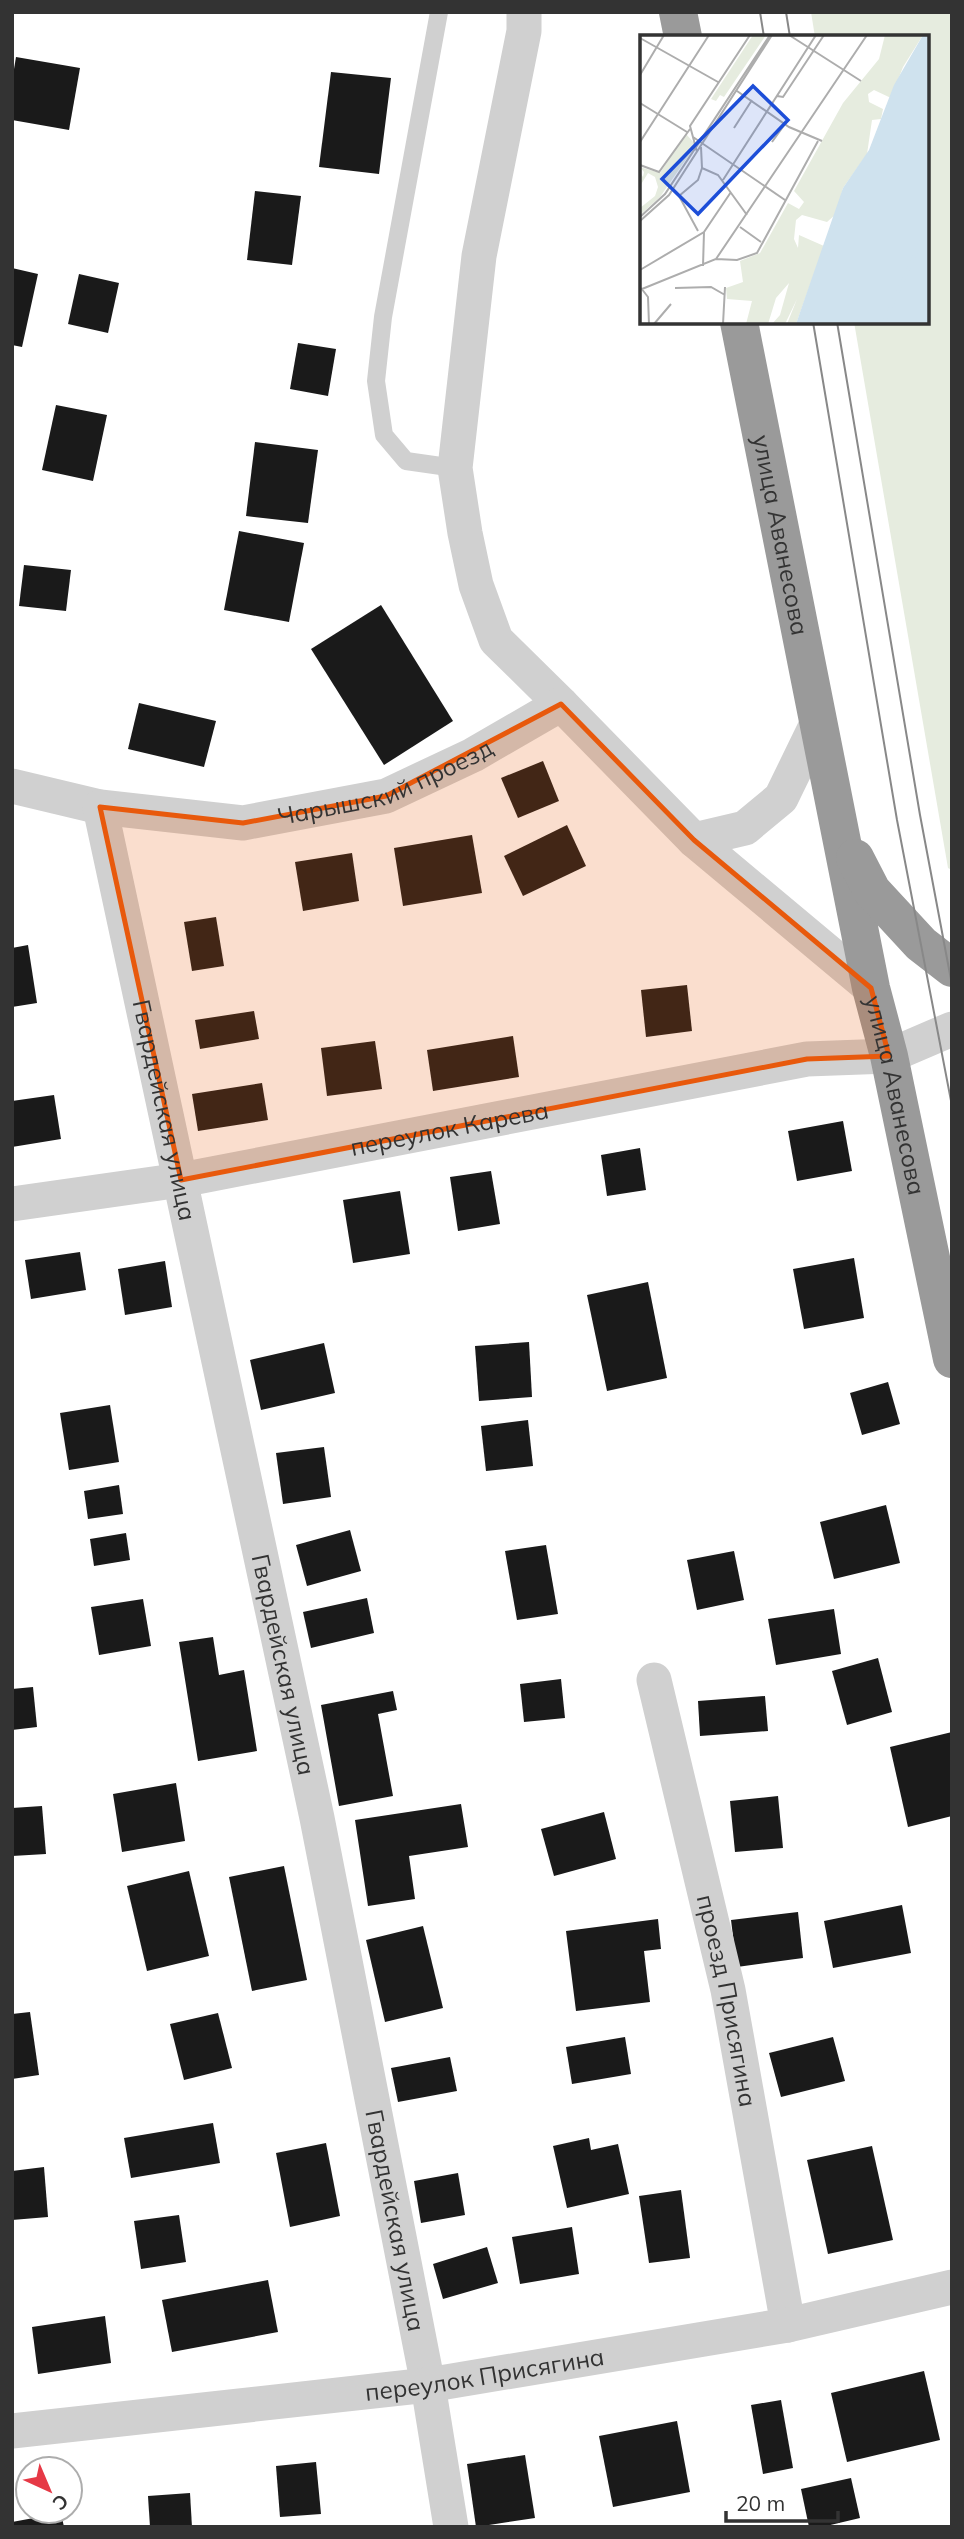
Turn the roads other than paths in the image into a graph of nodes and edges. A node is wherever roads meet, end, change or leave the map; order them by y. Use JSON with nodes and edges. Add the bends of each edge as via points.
{"nodes":[{"id":1,"x":439,"y":12,"type":"edge"},
{"id":2,"x":524,"y":12,"type":"edge"},
{"id":3,"x":678,"y":12,"type":"edge"},
{"id":4,"x":683,"y":35,"type":"edge"},
{"id":5,"x":739,"y":324,"type":"edge"},
{"id":6,"x":455,"y":468,"type":"junction"},
{"id":7,"x":561,"y":704,"type":"junction"},
{"id":8,"x":817,"y":724,"type":"junction"},
{"id":9,"x":12,"y":786,"type":"edge"},
{"id":10,"x":100,"y":807,"type":"junction"},
{"id":11,"x":841,"y":832,"type":"junction"},
{"id":12,"x":694,"y":840,"type":"junction"},
{"id":13,"x":952,"y":968,"type":"edge"},
{"id":14,"x":871,"y":988,"type":"junction"},
{"id":15,"x":952,"y":1029,"type":"edge"},
{"id":16,"x":889,"y":1056,"type":"junction"},
{"id":17,"x":181,"y":1180,"type":"junction"},
{"id":18,"x":12,"y":1204,"type":"edge"},
{"id":19,"x":952,"y":1359,"type":"edge"},
{"id":20,"x":654,"y":1680,"type":"dead end"},
{"id":21,"x":952,"y":2287,"type":"edge"},
{"id":22,"x":788,"y":2325,"type":"junction"},
{"id":23,"x":428,"y":2385,"type":"junction"},
{"id":24,"x":12,"y":2431,"type":"edge"},
{"id":25,"x":451,"y":2527,"type":"edge"}],
"edges":[{"from":1,"to":6,"type":"lane","via":[[383,317],[376,381],[384,435],[406,461]]},
{"from":2,"to":6,"type":"street","via":[[479,256]]},
{"from":3,"to":4,"type":"highway"},
{"from":5,"to":8,"type":"highway","name":"улица Аванесова"},
{"from":6,"to":7,"type":"street","via":[[476,585],[496,639]]},
{"from":7,"to":10,"type":"street","name":"Чарышский проезд","via":[[472,755],[386,796],[243,823]]},
{"from":7,"to":12,"type":"street"},
{"from":8,"to":11,"type":"highway","name":"улица Аванесова"},
{"from":8,"to":12,"type":"street","via":[[781,798],[745,828]]},
{"from":9,"to":10,"type":"street","name":"Чарышский проезд"},
{"from":10,"to":17,"type":"street","name":"Гвардейская улица"},
{"from":11,"to":13,"type":"highway","name":"улица Аванесова","via":[[872,891],[921,944]]},
{"from":11,"to":14,"type":"highway","name":"улица Аванесова"},
{"from":12,"to":14,"type":"street"},
{"from":14,"to":16,"type":"highway","name":"улица Аванесова"},
{"from":15,"to":16,"type":"street"},
{"from":16,"to":17,"type":"street","name":"переулок Карева","via":[[807,1059]]},
{"from":16,"to":19,"type":"highway","name":"улица Аванесова"},
{"from":17,"to":18,"type":"street","name":"переулок Карева"},
{"from":17,"to":23,"type":"street","name":"Гвардейская улица","via":[[317,1818]]},
{"from":20,"to":22,"type":"street","name":"проезд Присягина","via":[[728,1990]]},
{"from":21,"to":22,"type":"street","name":"переулок Присягина"},
{"from":22,"to":23,"type":"street","name":"переулок Присягина"},
{"from":23,"to":24,"type":"street","name":"переулок Присягина"},
{"from":23,"to":25,"type":"street","name":"Гвардейская улица"}]}
